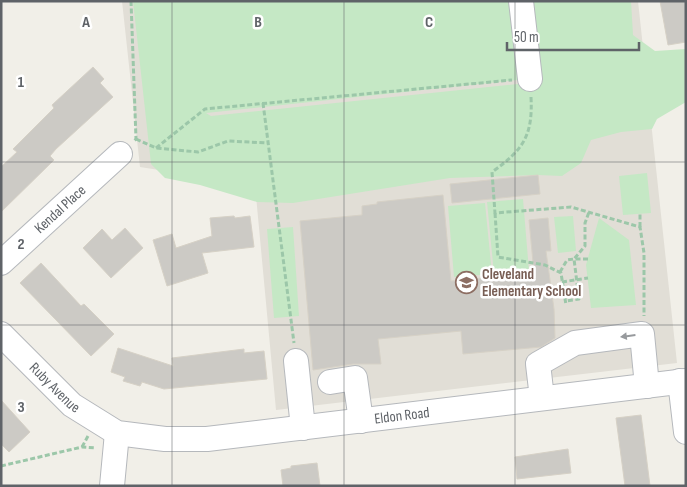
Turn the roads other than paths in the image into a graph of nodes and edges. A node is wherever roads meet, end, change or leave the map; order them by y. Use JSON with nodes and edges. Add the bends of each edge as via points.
{"nodes":[{"id":1,"x":520,"y":1,"type":"edge"},
{"id":2,"x":530,"y":79,"type":"road end"},
{"id":3,"x":128,"y":147,"type":"road end"},
{"id":4,"x":1,"y":263,"type":"edge"},
{"id":5,"x":1,"y":334,"type":"edge"},
{"id":6,"x":296,"y":361,"type":"road end"},
{"id":7,"x":683,"y":381,"type":"edge"},
{"id":8,"x":330,"y":382,"type":"dead end"},
{"id":9,"x":647,"y":386,"type":"junction"},
{"id":10,"x":542,"y":398,"type":"junction"},
{"id":11,"x":360,"y":421,"type":"junction"},
{"id":12,"x":303,"y":428,"type":"junction"},
{"id":13,"x":686,"y":432,"type":"edge"},
{"id":14,"x":110,"y":441,"type":"junction"},
{"id":15,"x":112,"y":486,"type":"edge"}],
"edges":[{"from":1,"to":2,"type":"street"},
{"from":3,"to":4,"type":"street","name":"Kendal Place"},
{"from":5,"to":14,"type":"street","name":"Ruby Avenue"},
{"from":6,"to":12,"type":"street"},
{"from":7,"to":9,"type":"street","name":"Eldon Road"},
{"from":7,"to":13,"type":"street"},
{"from":8,"to":11,"type":"street","via":[[355,378]]},
{"from":9,"to":10,"type":"street","name":"Eldon Road"},
{"from":9,"to":10,"type":"street","one_way":true,"via":[[642,334],[576,343],[538,364]]},
{"from":10,"to":11,"type":"street","name":"Eldon Road"},
{"from":11,"to":12,"type":"street","name":"Eldon Road"},
{"from":12,"to":14,"type":"street","name":"Eldon Road","via":[[207,439]]},
{"from":14,"to":15,"type":"street"}]}
